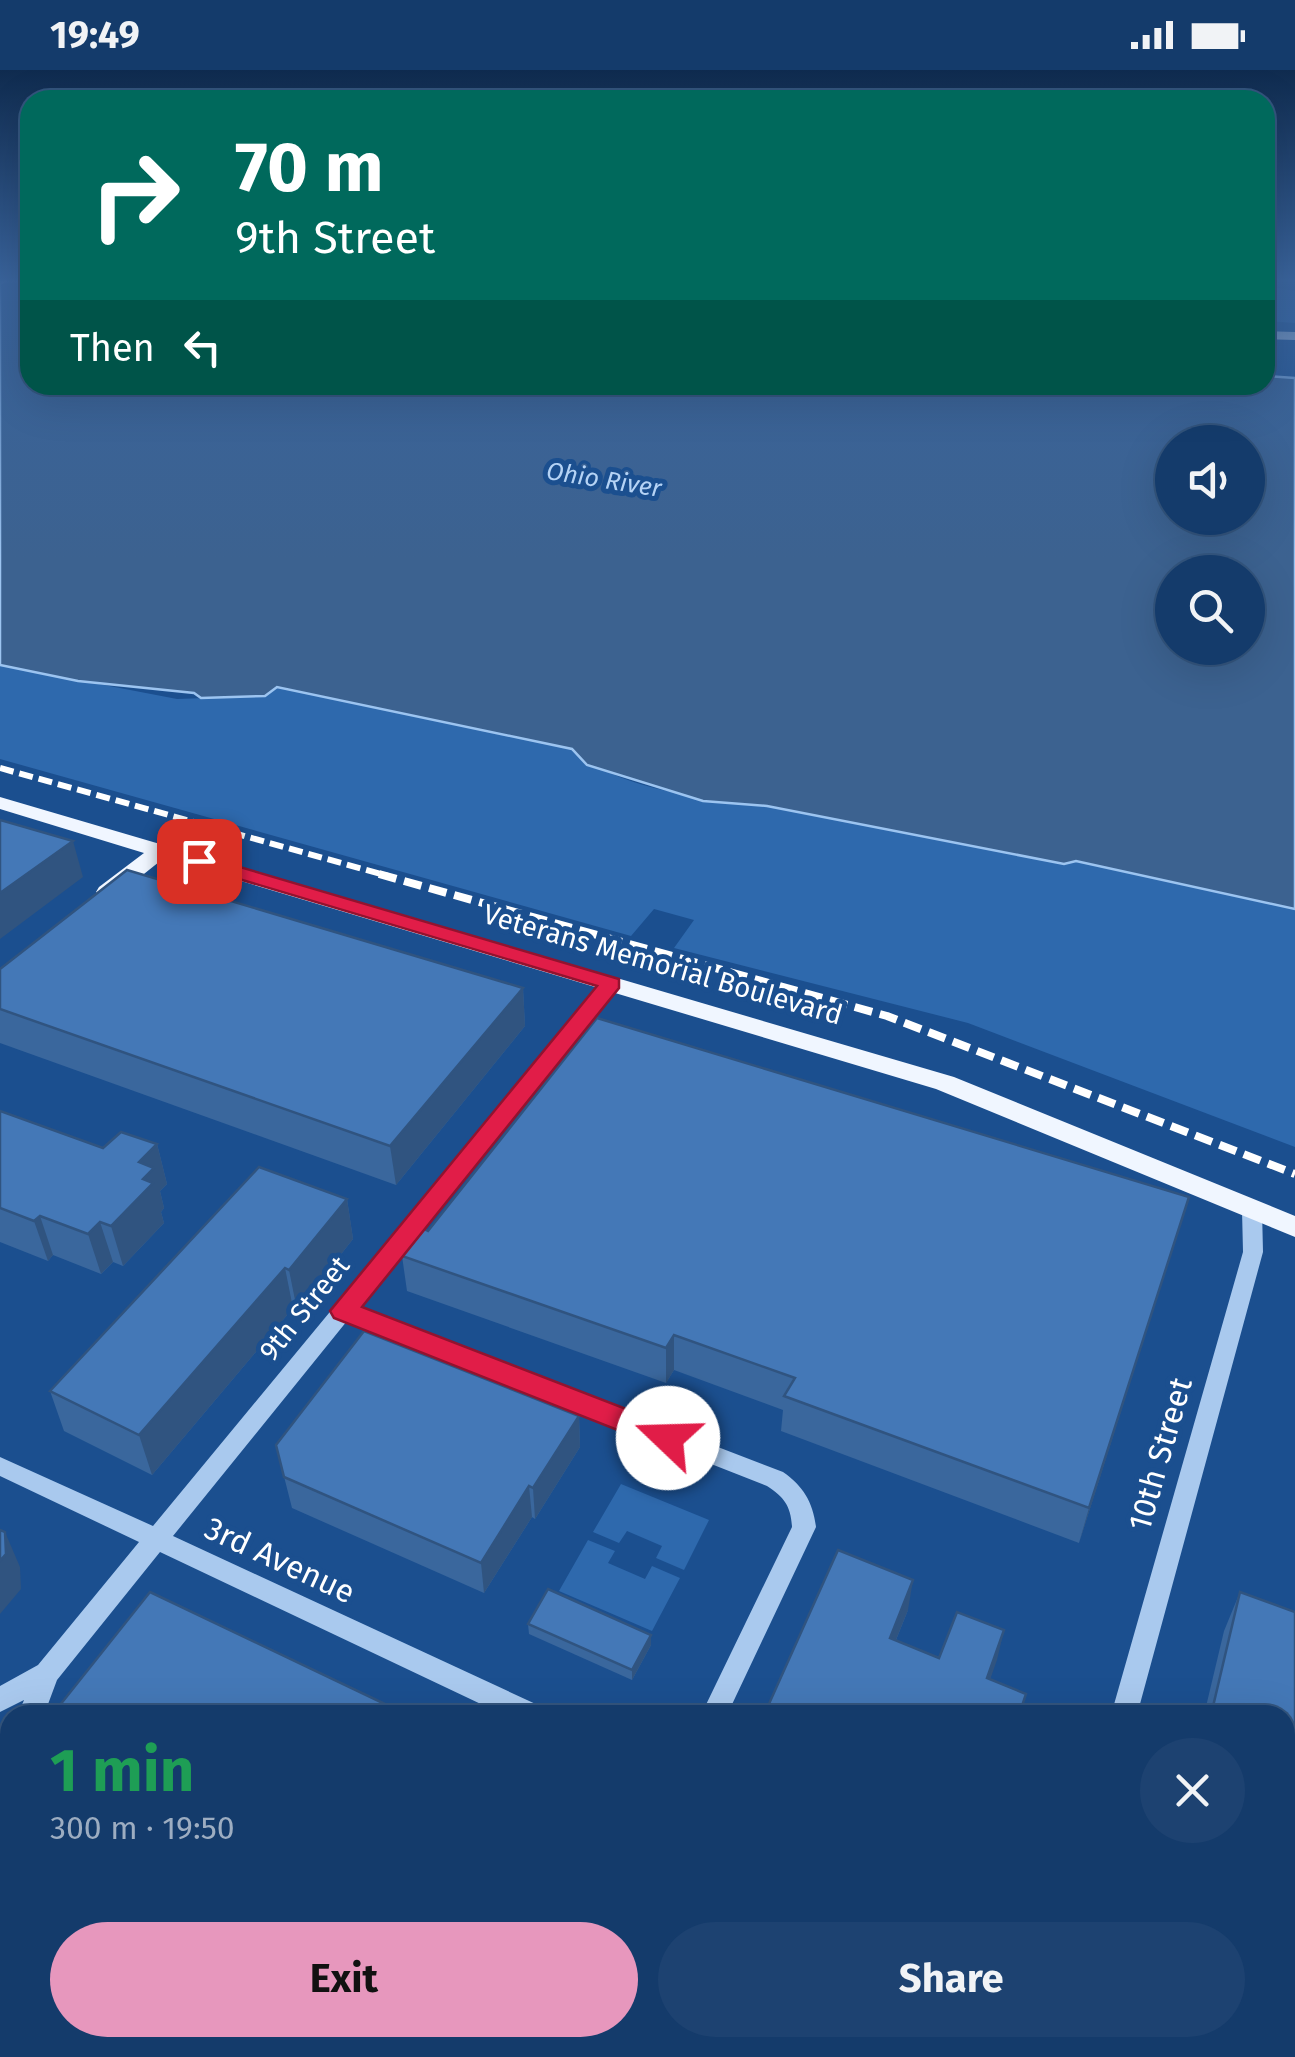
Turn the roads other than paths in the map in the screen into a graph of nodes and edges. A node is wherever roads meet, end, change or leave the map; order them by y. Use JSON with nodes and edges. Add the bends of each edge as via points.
{"nodes":[{"id":1,"x":0,"y":802,"type":"edge"},
{"id":2,"x":161,"y":850,"type":"junction"},
{"id":3,"x":90,"y":905,"type":"edge"},
{"id":4,"x":611,"y":984,"type":"junction"},
{"id":5,"x":1252,"y":1210,"type":"junction"},
{"id":6,"x":1295,"y":1227,"type":"edge"},
{"id":7,"x":344,"y":1311,"type":"junction"},
{"id":8,"x":0,"y":1466,"type":"edge"},
{"id":9,"x":154,"y":1540,"type":"junction"},
{"id":10,"x":47,"y":1673,"type":"junction"},
{"id":11,"x":0,"y":1700,"type":"edge"},
{"id":12,"x":35,"y":1705,"type":"edge"},
{"id":13,"x":509,"y":1705,"type":"edge"},
{"id":14,"x":719,"y":1705,"type":"edge"},
{"id":15,"x":1127,"y":1705,"type":"edge"}],
"edges":[{"from":1,"to":2,"type":"main road","name":"Veterans Memorial Boulevard"},
{"from":2,"to":3,"type":"main road"},
{"from":2,"to":4,"type":"main road","name":"Veterans Memorial Boulevard"},
{"from":4,"to":5,"type":"main road","name":"Veterans Memorial Boulevard","via":[[945,1083]]},
{"from":4,"to":7,"type":"street","name":"9th Street"},
{"from":5,"to":6,"type":"main road","name":"Veterans Memorial Boulevard"},
{"from":5,"to":15,"type":"street","name":"10th Street","via":[[1253,1252]]},
{"from":7,"to":9,"type":"street","name":"9th Street"},
{"from":7,"to":14,"type":"street","via":[[793,1491],[804,1508],[804,1527]]},
{"from":8,"to":9,"type":"street","name":"3rd Avenue"},
{"from":9,"to":10,"type":"street","name":"9th Street"},
{"from":9,"to":13,"type":"street","name":"3rd Avenue"},
{"from":10,"to":11,"type":"street","name":"9th Street"},
{"from":10,"to":12,"type":"street","name":"9th Street"}]}
